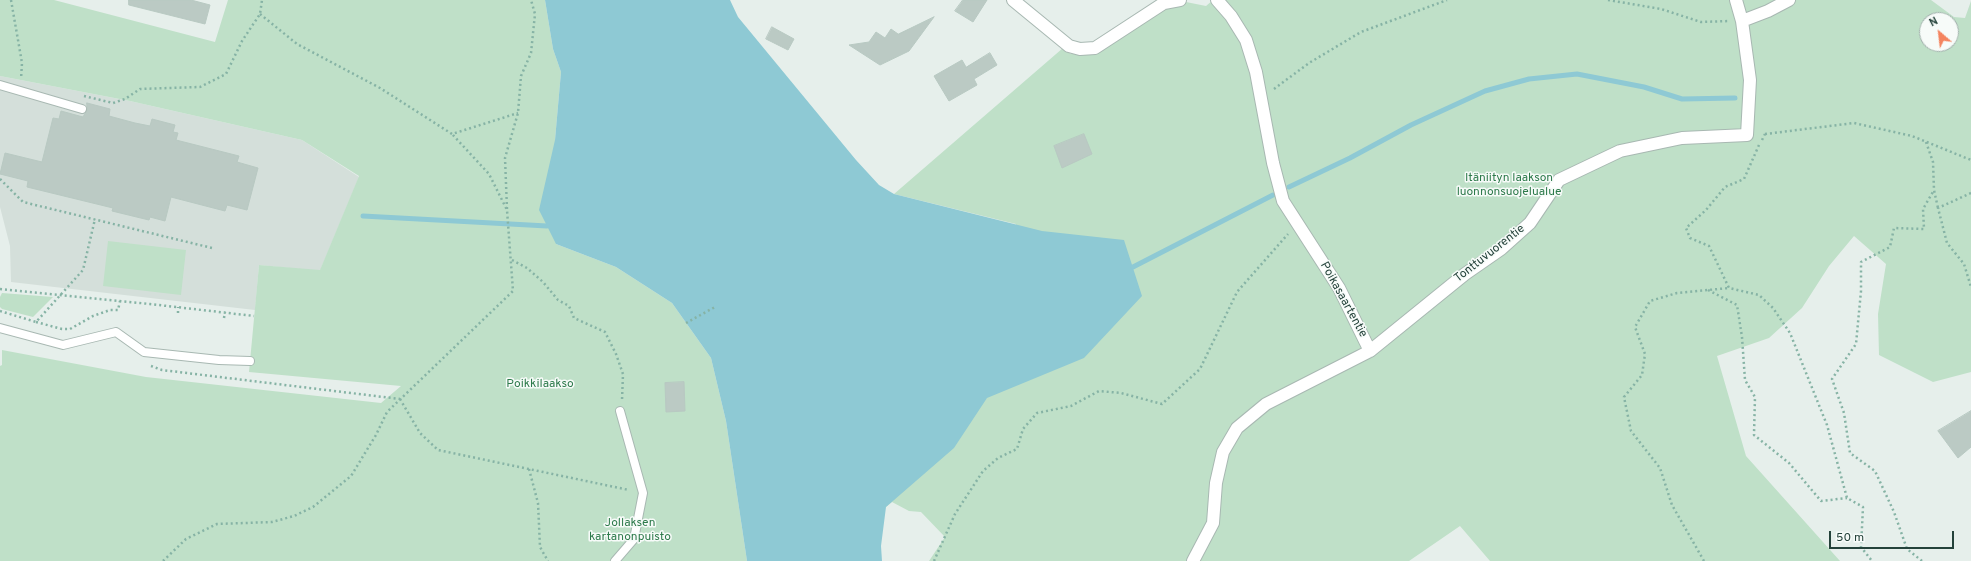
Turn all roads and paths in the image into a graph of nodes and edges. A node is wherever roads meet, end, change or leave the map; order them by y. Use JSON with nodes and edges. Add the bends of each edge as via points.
{"nodes":[{"id":1,"x":11,"y":0,"type":"edge"},
{"id":2,"x":262,"y":0,"type":"edge"},
{"id":3,"x":531,"y":0,"type":"edge"},
{"id":4,"x":1013,"y":0,"type":"edge"},
{"id":5,"x":1180,"y":0,"type":"edge"},
{"id":6,"x":1217,"y":0,"type":"edge"},
{"id":7,"x":1447,"y":0,"type":"edge"},
{"id":8,"x":1608,"y":0,"type":"edge"},
{"id":9,"x":1736,"y":0,"type":"edge"},
{"id":10,"x":1789,"y":0,"type":"edge"},
{"id":11,"x":260,"y":14,"type":"junction"},
{"id":12,"x":1742,"y":21,"type":"junction"},
{"id":13,"x":0,"y":85,"type":"edge"},
{"id":14,"x":18,"y":89,"type":"junction"},
{"id":15,"x":80,"y":96,"type":"dead end"},
{"id":16,"x":1261,"y":99,"type":"junction"},
{"id":17,"x":82,"y":109,"type":"dead end"},
{"id":18,"x":518,"y":114,"type":"junction"},
{"id":19,"x":452,"y":134,"type":"junction"},
{"id":20,"x":1765,"y":134,"type":"junction"},
{"id":21,"x":1747,"y":135,"type":"junction"},
{"id":22,"x":1926,"y":142,"type":"junction"},
{"id":23,"x":1971,"y":160,"type":"edge"},
{"id":24,"x":0,"y":179,"type":"edge"},
{"id":25,"x":1934,"y":190,"type":"junction"},
{"id":26,"x":1971,"y":193,"type":"edge"},
{"id":27,"x":1938,"y":208,"type":"junction"},
{"id":28,"x":507,"y":210,"type":"junction"},
{"id":29,"x":95,"y":219,"type":"junction"},
{"id":30,"x":1298,"y":223,"type":"junction"},
{"id":31,"x":212,"y":248,"type":"dead end"},
{"id":32,"x":512,"y":260,"type":"junction"},
{"id":33,"x":1971,"y":287,"type":"edge"},
{"id":34,"x":1729,"y":288,"type":"junction"},
{"id":35,"x":0,"y":289,"type":"edge"},
{"id":36,"x":1708,"y":290,"type":"junction"},
{"id":37,"x":61,"y":295,"type":"junction"},
{"id":38,"x":120,"y":301,"type":"junction"},
{"id":39,"x":178,"y":307,"type":"junction"},
{"id":40,"x":715,"y":307,"type":"dead end"},
{"id":41,"x":0,"y":311,"type":"edge"},
{"id":42,"x":178,"y":312,"type":"dead end"},
{"id":43,"x":225,"y":312,"type":"junction"},
{"id":44,"x":254,"y":316,"type":"dead end"},
{"id":45,"x":224,"y":318,"type":"dead end"},
{"id":46,"x":36,"y":322,"type":"junction"},
{"id":47,"x":686,"y":323,"type":"dead end"},
{"id":48,"x":0,"y":328,"type":"edge"},
{"id":49,"x":1370,"y":351,"type":"junction"},
{"id":50,"x":250,"y":361,"type":"dead end"},
{"id":51,"x":148,"y":366,"type":"dead end"},
{"id":52,"x":400,"y":399,"type":"junction"},
{"id":53,"x":620,"y":411,"type":"joint"},
{"id":54,"x":530,"y":469,"type":"junction"},
{"id":55,"x":643,"y":493,"type":"junction"},
{"id":56,"x":1847,"y":498,"type":"junction"},
{"id":57,"x":163,"y":561,"type":"edge"},
{"id":58,"x":548,"y":561,"type":"edge"},
{"id":59,"x":615,"y":561,"type":"edge"},
{"id":60,"x":934,"y":561,"type":"edge"},
{"id":61,"x":1193,"y":561,"type":"edge"},
{"id":62,"x":1704,"y":561,"type":"edge"},
{"id":63,"x":1872,"y":561,"type":"edge"},
{"id":64,"x":1922,"y":561,"type":"edge"}],
"edges":[{"from":1,"to":14,"type":"path","via":[[22,63]]},
{"from":2,"to":11,"type":"path"},
{"from":3,"to":18,"type":"path","via":[[535,14],[532,45],[522,76]]},
{"from":4,"to":5,"type":"street","via":[[1069,46],[1080,49],[1095,48],[1164,3]]},
{"from":6,"to":16,"type":"street","name":"Poikasaartentie","via":[[1246,40]]},
{"from":7,"to":16,"type":"path","via":[[1361,32],[1309,63]]},
{"from":8,"to":12,"type":"path","via":[[1661,9],[1701,22]]},
{"from":9,"to":12,"type":"street"},
{"from":10,"to":12,"type":"street"},
{"from":11,"to":15,"type":"path","via":[[242,41],[226,74],[200,87],[140,89],[113,103],[86,95]]},
{"from":11,"to":19,"type":"path","via":[[297,44],[380,88]]},
{"from":12,"to":21,"type":"street","via":[[1750,80]]},
{"from":13,"to":14,"type":"lane"},
{"from":14,"to":17,"type":"lane"},
{"from":16,"to":30,"type":"street","name":"Poikasaartentie","via":[[1283,201]]},
{"from":18,"to":19,"type":"path"},
{"from":18,"to":28,"type":"path","via":[[505,158]]},
{"from":19,"to":28,"type":"path","via":[[489,174]]},
{"from":20,"to":21,"type":"path"},
{"from":20,"to":22,"type":"path","via":[[1854,123],[1912,136]]},
{"from":20,"to":34,"type":"path","via":[[1744,179],[1725,187],[1706,210],[1686,228],[1690,238],[1709,246]]},
{"from":21,"to":49,"type":"street","name":"Tonttuvuorentie","via":[[1682,138],[1620,151],[1559,180],[1530,223],[1501,249],[1465,274]]},
{"from":22,"to":23,"type":"path"},
{"from":22,"to":25,"type":"path","via":[[1933,162]]},
{"from":24,"to":29,"type":"path","via":[[23,202]]},
{"from":25,"to":27,"type":"path"},
{"from":25,"to":64,"type":"path","via":[[1923,209],[1924,229],[1894,228],[1890,246],[1861,262],[1856,344],[1832,379],[1844,413],[1850,454],[1875,471],[1894,512],[1907,549]]},
{"from":26,"to":27,"type":"path"},
{"from":27,"to":33,"type":"path","via":[[1947,243],[1964,264]]},
{"from":28,"to":32,"type":"path"},
{"from":29,"to":31,"type":"path"},
{"from":29,"to":37,"type":"path","via":[[83,270]]},
{"from":30,"to":49,"type":"street","name":"Poikasaartentie","via":[[1339,288]]},
{"from":30,"to":60,"type":"path","via":[[1237,292],[1200,369],[1162,404],[1121,393],[1099,391],[1071,406],[1036,413],[1023,429],[1017,449],[998,458],[983,471],[955,514]]},
{"from":32,"to":52,"type":"path","via":[[513,291]]},
{"from":32,"to":53,"type":"path","via":[[527,268],[558,300],[569,306],[574,318],[605,332],[624,374]]},
{"from":34,"to":36,"type":"path"},
{"from":34,"to":56,"type":"path","via":[[1759,295],[1773,308],[1790,333],[1827,425]]},
{"from":35,"to":37,"type":"path"},
{"from":36,"to":56,"type":"path","via":[[1737,305],[1745,380],[1755,398],[1754,435],[1789,463],[1821,501]]},
{"from":36,"to":62,"type":"path","via":[[1677,293],[1650,301],[1635,327],[1645,354],[1642,374],[1624,397],[1631,431],[1660,468],[1672,505]]},
{"from":37,"to":38,"type":"path"},
{"from":37,"to":46,"type":"path"},
{"from":38,"to":39,"type":"path"},
{"from":38,"to":46,"type":"path","via":[[118,310],[92,316],[70,329]]},
{"from":39,"to":42,"type":"path"},
{"from":39,"to":43,"type":"path"},
{"from":40,"to":47,"type":"path"},
{"from":41,"to":46,"type":"path"},
{"from":43,"to":44,"type":"path"},
{"from":43,"to":45,"type":"path"},
{"from":48,"to":50,"type":"lane","via":[[63,345],[116,332],[144,352]]},
{"from":49,"to":61,"type":"street","name":"Poikasaartentie","via":[[1266,404],[1237,428],[1223,452],[1216,483],[1213,522]]},
{"from":51,"to":52,"type":"path","via":[[162,370]]},
{"from":52,"to":54,"type":"path","via":[[420,433],[438,450]]},
{"from":52,"to":57,"type":"path","via":[[387,412],[351,476],[313,507],[272,522],[217,524],[186,539]]},
{"from":53,"to":55,"type":"lane"},
{"from":54,"to":55,"type":"path"},
{"from":54,"to":58,"type":"path","via":[[538,503],[540,547]]},
{"from":55,"to":59,"type":"lane","via":[[634,539]]},
{"from":56,"to":63,"type":"path","via":[[1863,507],[1861,547]]}]}
